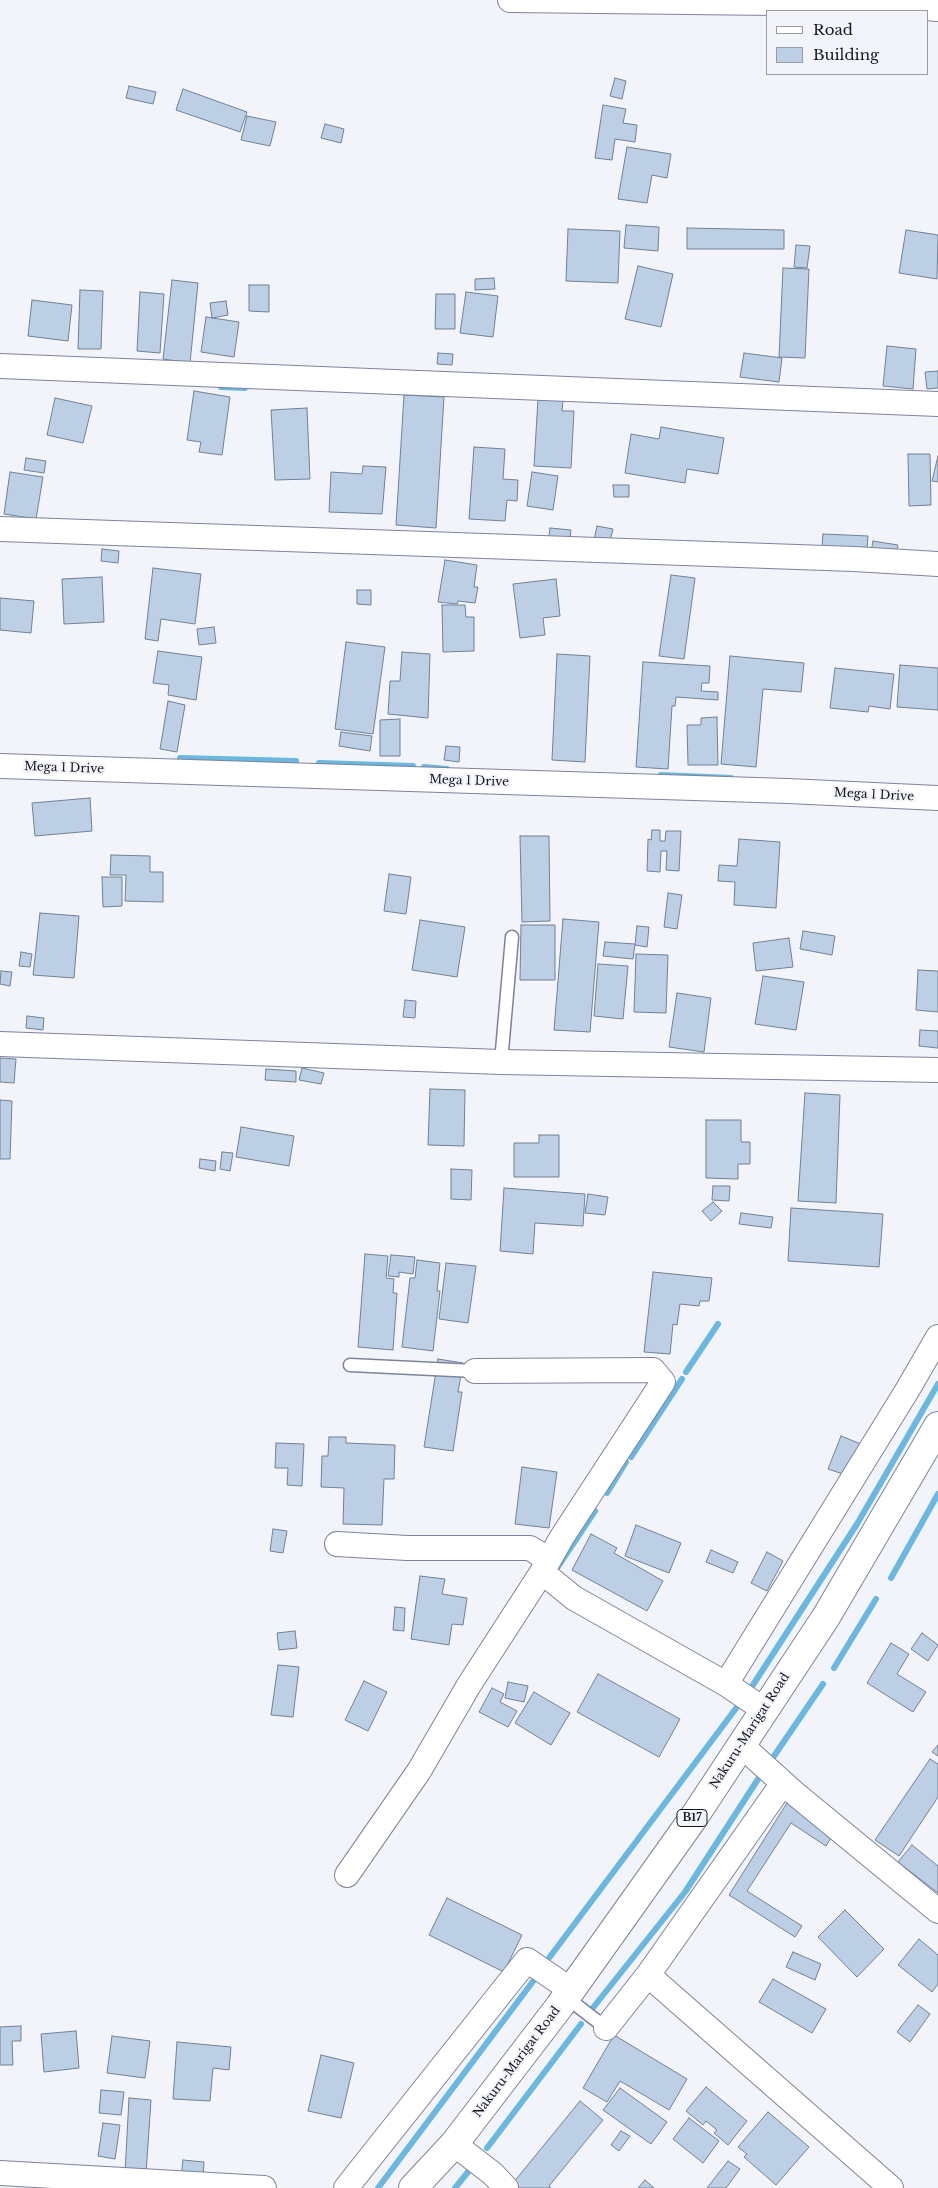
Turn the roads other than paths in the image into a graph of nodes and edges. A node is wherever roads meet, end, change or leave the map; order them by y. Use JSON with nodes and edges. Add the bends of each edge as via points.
{"nodes":[{"id":1,"x":510,"y":0,"type":"edge"},
{"id":2,"x":864,"y":2,"type":"edge"},
{"id":3,"x":938,"y":8,"type":"edge"},
{"id":4,"x":0,"y":366,"type":"edge"},
{"id":5,"x":938,"y":404,"type":"edge"},
{"id":6,"x":0,"y":529,"type":"edge"},
{"id":7,"x":938,"y":564,"type":"edge"},
{"id":8,"x":0,"y":766,"type":"edge"},
{"id":9,"x":938,"y":798,"type":"edge"},
{"id":10,"x":512,"y":936,"type":"dead end"},
{"id":11,"x":0,"y":1044,"type":"edge"},
{"id":12,"x":501,"y":1062,"type":"junction"},
{"id":13,"x":938,"y":1070,"type":"edge"},
{"id":14,"x":938,"y":1336,"type":"edge"},
{"id":15,"x":350,"y":1365,"type":"dead end"},
{"id":16,"x":475,"y":1371,"type":"joint"},
{"id":17,"x":938,"y":1426,"type":"edge"},
{"id":18,"x":338,"y":1544,"type":"dead end"},
{"id":19,"x":546,"y":1566,"type":"junction"},
{"id":20,"x":726,"y":1684,"type":"junction"},
{"id":21,"x":763,"y":1708,"type":"junction"},
{"id":22,"x":741,"y":1745,"type":"junction"},
{"id":23,"x":783,"y":1783,"type":"junction"},
{"id":24,"x":347,"y":1876,"type":"dead end"},
{"id":25,"x":938,"y":1911,"type":"edge"},
{"id":26,"x":648,"y":1975,"type":"junction"},
{"id":27,"x":569,"y":1993,"type":"junction"},
{"id":28,"x":606,"y":2028,"type":"joint"},
{"id":29,"x":454,"y":2144,"type":"junction"},
{"id":30,"x":0,"y":2173,"type":"edge"},
{"id":31,"x":264,"y":2188,"type":"edge"},
{"id":32,"x":346,"y":2188,"type":"edge"},
{"id":33,"x":413,"y":2188,"type":"edge"},
{"id":34,"x":506,"y":2188,"type":"edge"},
{"id":35,"x":891,"y":2188,"type":"edge"}],
"edges":[{"from":1,"to":2,"type":"street"},
{"from":2,"to":3,"type":"street"},
{"from":4,"to":5,"type":"street"},
{"from":6,"to":7,"type":"street","via":[[854,558]]},
{"from":8,"to":9,"type":"street","name":"Mega 1 Drive"},
{"from":10,"to":12,"type":"lane"},
{"from":11,"to":12,"type":"street"},
{"from":12,"to":13,"type":"street"},
{"from":14,"to":20,"type":"street"},
{"from":15,"to":16,"type":"lane"},
{"from":16,"to":19,"type":"street","via":[[653,1370],[663,1382]]},
{"from":17,"to":21,"type":"main road","name":"Nakuru-Marigat Road","number":"B17","via":[[826,1616]]},
{"from":18,"to":19,"type":"street","via":[[407,1548],[530,1548]]},
{"from":19,"to":20,"type":"street","via":[[574,1598]]},
{"from":19,"to":24,"type":"street","via":[[469,1685],[419,1771]]},
{"from":20,"to":21,"type":"street"},
{"from":21,"to":22,"type":"main road","name":"Nakuru-Marigat Road","number":"B17"},
{"from":22,"to":23,"type":"street"},
{"from":22,"to":27,"type":"main road","name":"Nakuru-Marigat Road","number":"B17"},
{"from":23,"to":25,"type":"street"},
{"from":23,"to":26,"type":"street"},
{"from":26,"to":28,"type":"street"},
{"from":26,"to":35,"type":"street"},
{"from":27,"to":28,"type":"lane"},
{"from":27,"to":29,"type":"main road","name":"Nakuru-Marigat Road","number":"B17"},
{"from":27,"to":32,"type":"street","via":[[527,1960]]},
{"from":29,"to":33,"type":"main road","name":"Nakuru-Marigat Road","number":"B17"},
{"from":29,"to":34,"type":"street"},
{"from":30,"to":31,"type":"street"}]}
